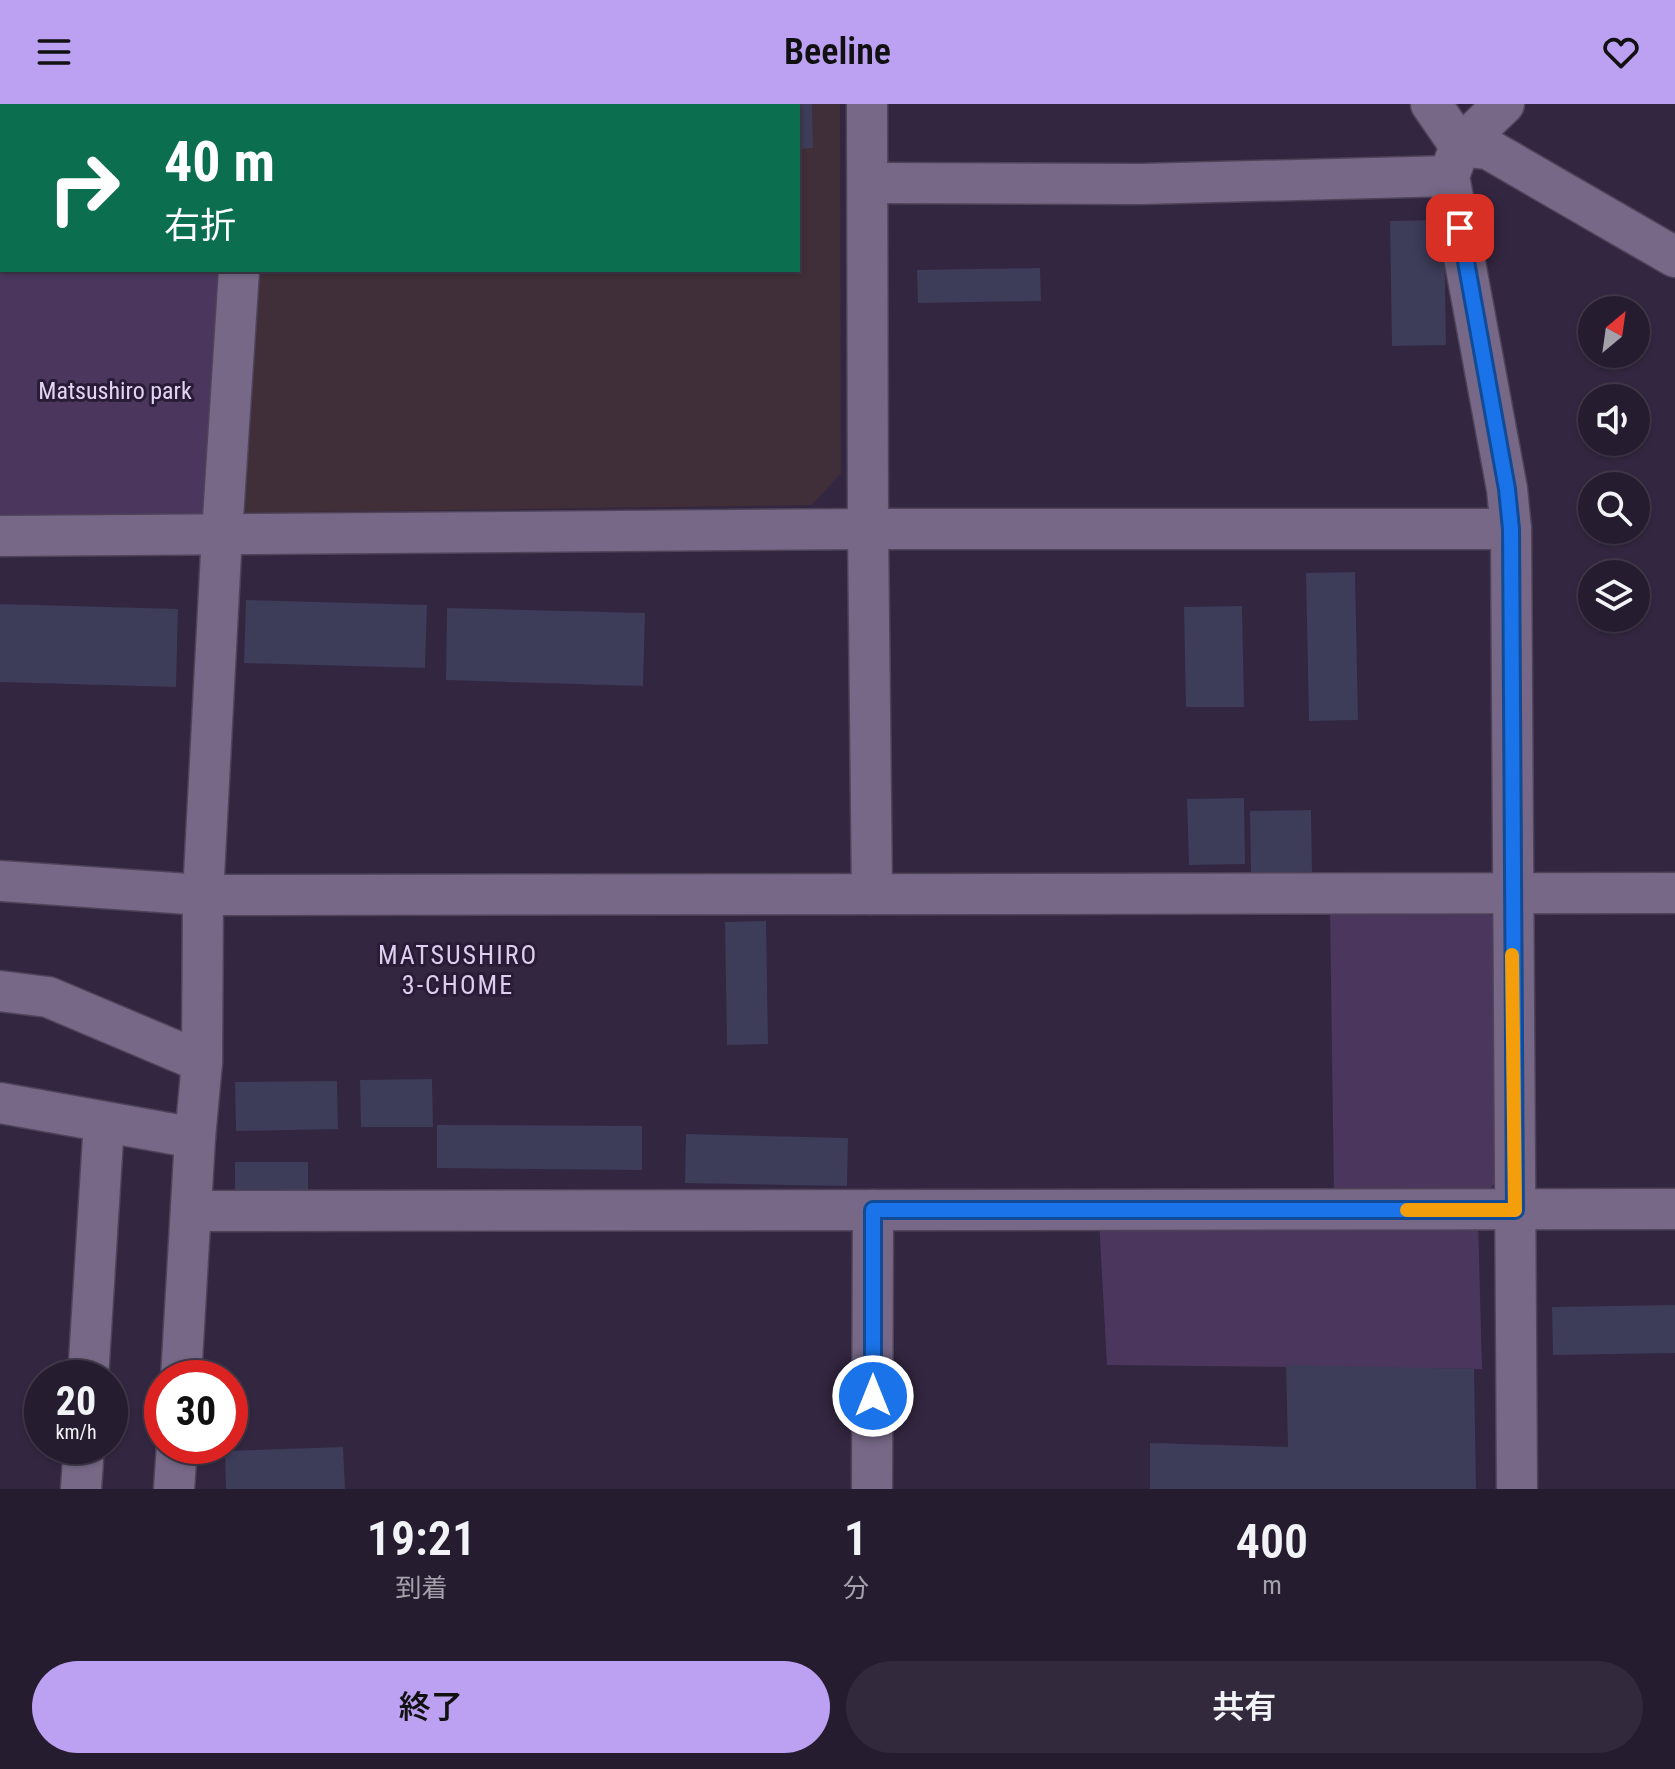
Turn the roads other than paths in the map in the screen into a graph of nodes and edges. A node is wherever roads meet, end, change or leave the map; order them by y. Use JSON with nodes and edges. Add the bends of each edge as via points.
{"nodes":[{"id":1,"x":867,"y":104,"type":"edge"},
{"id":2,"x":1431,"y":104,"type":"edge"},
{"id":3,"x":1504,"y":104,"type":"edge"},
{"id":4,"x":1455,"y":161,"type":"junction"},
{"id":5,"x":869,"y":183,"type":"junction"},
{"id":6,"x":1675,"y":257,"type":"edge"},
{"id":7,"x":239,"y":272,"type":"edge"},
{"id":8,"x":868,"y":529,"type":"junction"},
{"id":9,"x":1511,"y":529,"type":"junction"},
{"id":10,"x":222,"y":534,"type":"junction"},
{"id":11,"x":0,"y":536,"type":"edge"},
{"id":12,"x":0,"y":881,"type":"edge"},
{"id":13,"x":1512,"y":893,"type":"junction"},
{"id":14,"x":1675,"y":893,"type":"edge"},
{"id":15,"x":872,"y":894,"type":"junction"},
{"id":16,"x":203,"y":895,"type":"junction"},
{"id":17,"x":0,"y":991,"type":"edge"},
{"id":18,"x":202,"y":1062,"type":"junction"},
{"id":19,"x":0,"y":1103,"type":"edge"},
{"id":20,"x":104,"y":1122,"type":"junction"},
{"id":21,"x":195,"y":1138,"type":"junction"},
{"id":22,"x":1675,"y":1209,"type":"edge"},
{"id":23,"x":873,"y":1210,"type":"junction"},
{"id":24,"x":1515,"y":1210,"type":"junction"},
{"id":25,"x":191,"y":1211,"type":"junction"},
{"id":26,"x":89,"y":1360,"type":"edge"},
{"id":27,"x":182,"y":1360,"type":"edge"},
{"id":28,"x":83,"y":1464,"type":"edge"},
{"id":29,"x":176,"y":1464,"type":"edge"},
{"id":30,"x":81,"y":1489,"type":"edge"},
{"id":31,"x":174,"y":1489,"type":"edge"},
{"id":32,"x":872,"y":1489,"type":"edge"},
{"id":33,"x":1517,"y":1489,"type":"edge"}],
"edges":[{"from":1,"to":5,"type":"street"},
{"from":2,"to":4,"type":"street"},
{"from":3,"to":4,"type":"street"},
{"from":4,"to":5,"type":"street","via":[[1141,184]]},
{"from":4,"to":6,"type":"street","via":[[1488,149]]},
{"from":4,"to":9,"type":"street"},
{"from":5,"to":8,"type":"street"},
{"from":7,"to":10,"type":"street"},
{"from":8,"to":9,"type":"street"},
{"from":8,"to":10,"type":"street"},
{"from":8,"to":15,"type":"street"},
{"from":9,"to":13,"type":"street"},
{"from":10,"to":11,"type":"street"},
{"from":10,"to":16,"type":"street"},
{"from":12,"to":16,"type":"street"},
{"from":13,"to":14,"type":"street"},
{"from":13,"to":15,"type":"street"},
{"from":13,"to":24,"type":"street"},
{"from":15,"to":16,"type":"street"},
{"from":16,"to":18,"type":"street"},
{"from":17,"to":18,"type":"street","via":[[48,997]]},
{"from":18,"to":21,"type":"street"},
{"from":19,"to":20,"type":"street"},
{"from":20,"to":21,"type":"street"},
{"from":20,"to":26,"type":"street"},
{"from":21,"to":25,"type":"street"},
{"from":22,"to":24,"type":"street"},
{"from":23,"to":24,"type":"street"},
{"from":23,"to":25,"type":"street"},
{"from":23,"to":32,"type":"street"},
{"from":24,"to":33,"type":"street"},
{"from":25,"to":27,"type":"street"},
{"from":28,"to":30,"type":"street"},
{"from":29,"to":31,"type":"street"}]}
